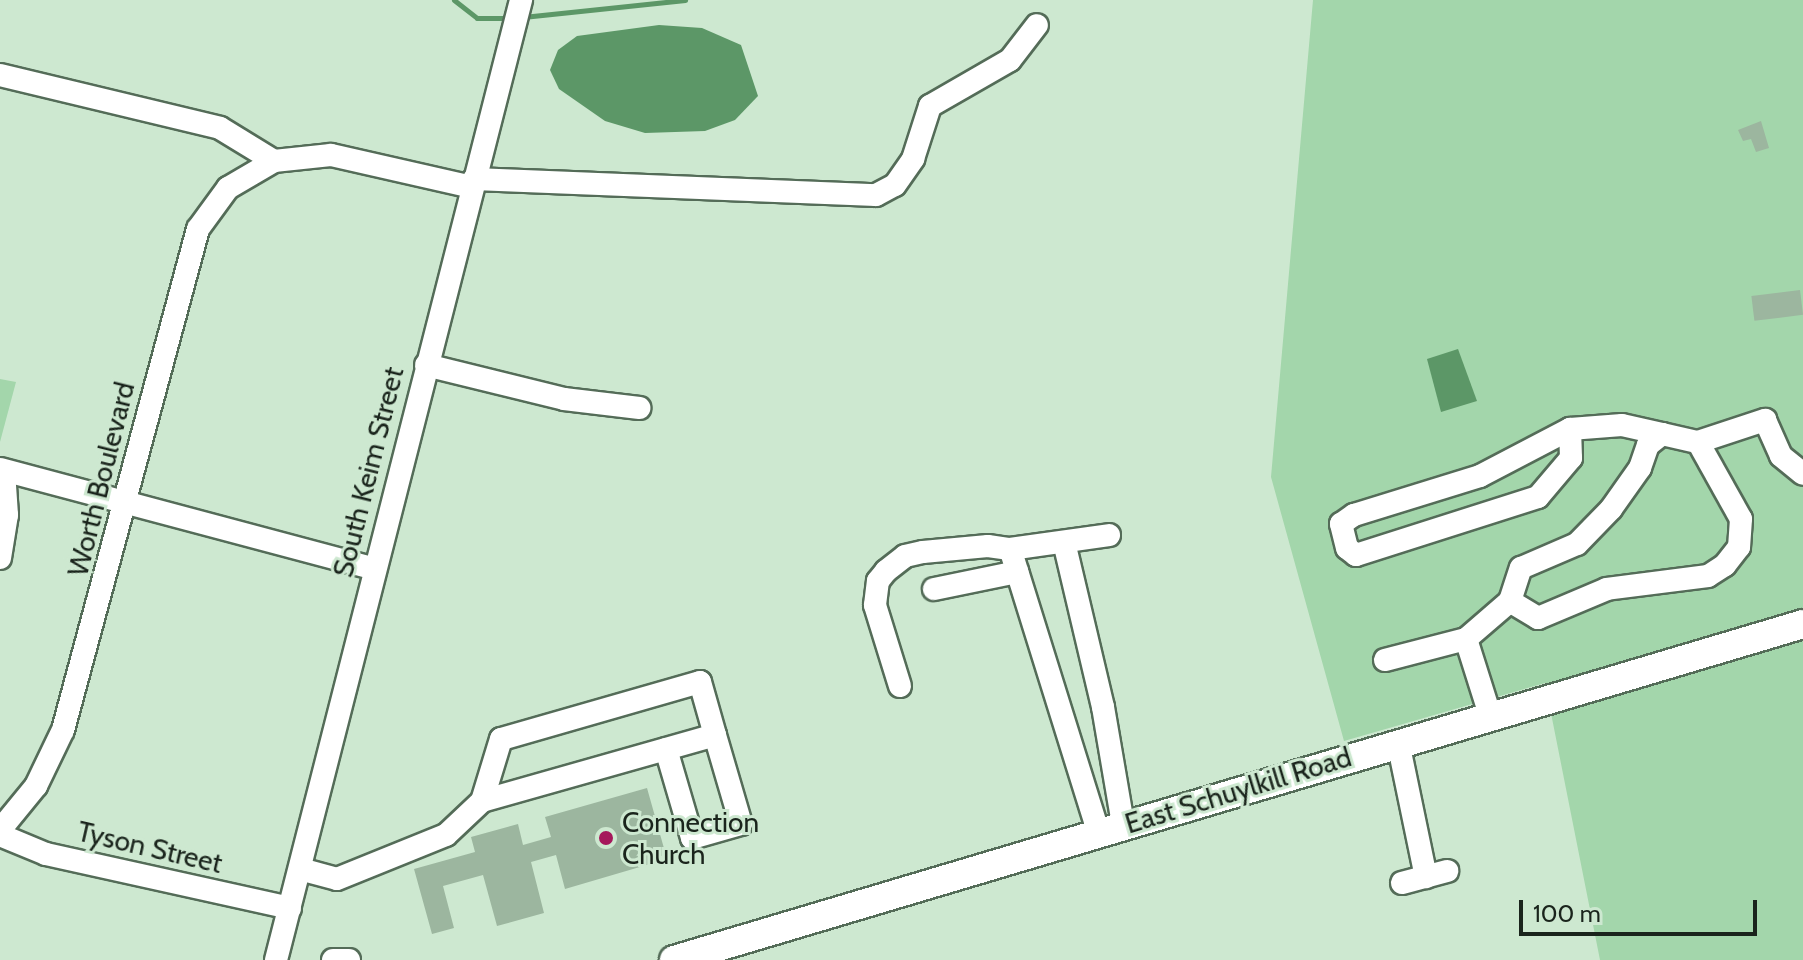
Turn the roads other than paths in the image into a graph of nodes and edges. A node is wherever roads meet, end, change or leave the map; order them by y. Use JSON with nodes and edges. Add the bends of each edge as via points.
{"nodes":[{"id":1,"x":521,"y":0,"type":"edge"},
{"id":2,"x":1037,"y":25,"type":"dead end"},
{"id":3,"x":0,"y":75,"type":"edge"},
{"id":4,"x":274,"y":161,"type":"junction"},
{"id":5,"x":473,"y":183,"type":"junction"},
{"id":6,"x":426,"y":365,"type":"junction"},
{"id":7,"x":639,"y":408,"type":"dead end"},
{"id":8,"x":1570,"y":429,"type":"junction"},
{"id":9,"x":1662,"y":434,"type":"junction"},
{"id":10,"x":1698,"y":442,"type":"junction"},
{"id":11,"x":2,"y":470,"type":"edge"},
{"id":12,"x":1803,"y":474,"type":"edge"},
{"id":13,"x":127,"y":502,"type":"junction"},
{"id":14,"x":1109,"y":535,"type":"dead end"},
{"id":15,"x":1064,"y":542,"type":"junction"},
{"id":16,"x":1010,"y":549,"type":"junction"},
{"id":17,"x":0,"y":558,"type":"edge"},
{"id":18,"x":375,"y":569,"type":"junction"},
{"id":19,"x":1017,"y":572,"type":"junction"},
{"id":20,"x":934,"y":589,"type":"dead end"},
{"id":21,"x":1510,"y":601,"type":"junction"},
{"id":22,"x":1803,"y":624,"type":"edge"},
{"id":23,"x":1466,"y":639,"type":"junction"},
{"id":24,"x":1385,"y":660,"type":"dead end"},
{"id":25,"x":900,"y":686,"type":"dead end"},
{"id":26,"x":1490,"y":715,"type":"junction"},
{"id":27,"x":715,"y":735,"type":"junction"},
{"id":28,"x":1398,"y":742,"type":"junction"},
{"id":29,"x":666,"y":749,"type":"junction"},
{"id":30,"x":482,"y":801,"type":"junction"},
{"id":31,"x":1110,"y":828,"type":"junction"},
{"id":32,"x":0,"y":832,"type":"edge"},
{"id":33,"x":300,"y":869,"type":"junction"},
{"id":34,"x":1402,"y":883,"type":"dead end"},
{"id":35,"x":290,"y":908,"type":"junction"},
{"id":36,"x":276,"y":960,"type":"edge"},
{"id":37,"x":333,"y":960,"type":"edge"},
{"id":38,"x":349,"y":960,"type":"edge"},
{"id":39,"x":674,"y":960,"type":"edge"}],
"edges":[{"from":1,"to":5,"type":"street","name":"South Keim Street"},
{"from":2,"to":5,"type":"street","via":[[1010,60],[930,106],[913,159],[895,185],[876,195]]},
{"from":3,"to":4,"type":"street","via":[[220,128]]},
{"from":4,"to":5,"type":"street","via":[[331,155]]},
{"from":4,"to":13,"type":"street","name":"Worth Boulevard","via":[[228,188],[198,229]]},
{"from":5,"to":6,"type":"street","name":"South Keim Street"},
{"from":6,"to":7,"type":"street","via":[[564,399]]},
{"from":6,"to":18,"type":"street","name":"South Keim Street"},
{"from":8,"to":8,"type":"street","via":[[1571,458],[1557,479],[1524,504],[1356,555],[1347,548],[1341,524],[1480,476]]},
{"from":8,"to":9,"type":"street","via":[[1622,425]]},
{"from":9,"to":10,"type":"street"},
{"from":9,"to":21,"type":"street","via":[[1648,445],[1640,468],[1611,509],[1577,544],[1521,568]]},
{"from":10,"to":12,"type":"street","via":[[1765,420],[1781,456]]},
{"from":10,"to":21,"type":"street","via":[[1741,519],[1739,547],[1725,565],[1708,576],[1607,589],[1538,618]]},
{"from":11,"to":13,"type":"street"},
{"from":11,"to":17,"type":"street","via":[[7,515]]},
{"from":13,"to":18,"type":"street"},
{"from":13,"to":32,"type":"street","name":"Worth Boulevard","via":[[63,730],[36,786]]},
{"from":14,"to":15,"type":"street"},
{"from":15,"to":16,"type":"street"},
{"from":15,"to":31,"type":"street"},
{"from":16,"to":19,"type":"street"},
{"from":16,"to":25,"type":"street","via":[[923,552],[905,556],[886,571],[878,581],[875,605]]},
{"from":18,"to":33,"type":"street","name":"South Keim Street"},
{"from":19,"to":20,"type":"street"},
{"from":19,"to":31,"type":"street"},
{"from":21,"to":23,"type":"street"},
{"from":22,"to":26,"type":"main road","name":"East Schuylkill Road"},
{"from":23,"to":24,"type":"street"},
{"from":23,"to":26,"type":"street"},
{"from":26,"to":28,"type":"main road","name":"East Schuylkill Road"},
{"from":27,"to":29,"type":"street"},
{"from":27,"to":29,"type":"street","via":[[741,824],[704,835],[692,838]]},
{"from":27,"to":30,"type":"street","via":[[700,682],[669,690],[501,739]]},
{"from":28,"to":31,"type":"main road","name":"East Schuylkill Road"},
{"from":28,"to":34,"type":"street","via":[[1437,874]]},
{"from":29,"to":30,"type":"street"},
{"from":30,"to":33,"type":"street","via":[[446,835],[337,879]]},
{"from":31,"to":39,"type":"main road","name":"East Schuylkill Road"},
{"from":32,"to":35,"type":"street","name":"Tyson Street","via":[[46,854]]},
{"from":33,"to":35,"type":"street","name":"South Keim Street"},
{"from":35,"to":36,"type":"street","name":"South Keim Street"},
{"from":37,"to":38,"type":"street"}]}
